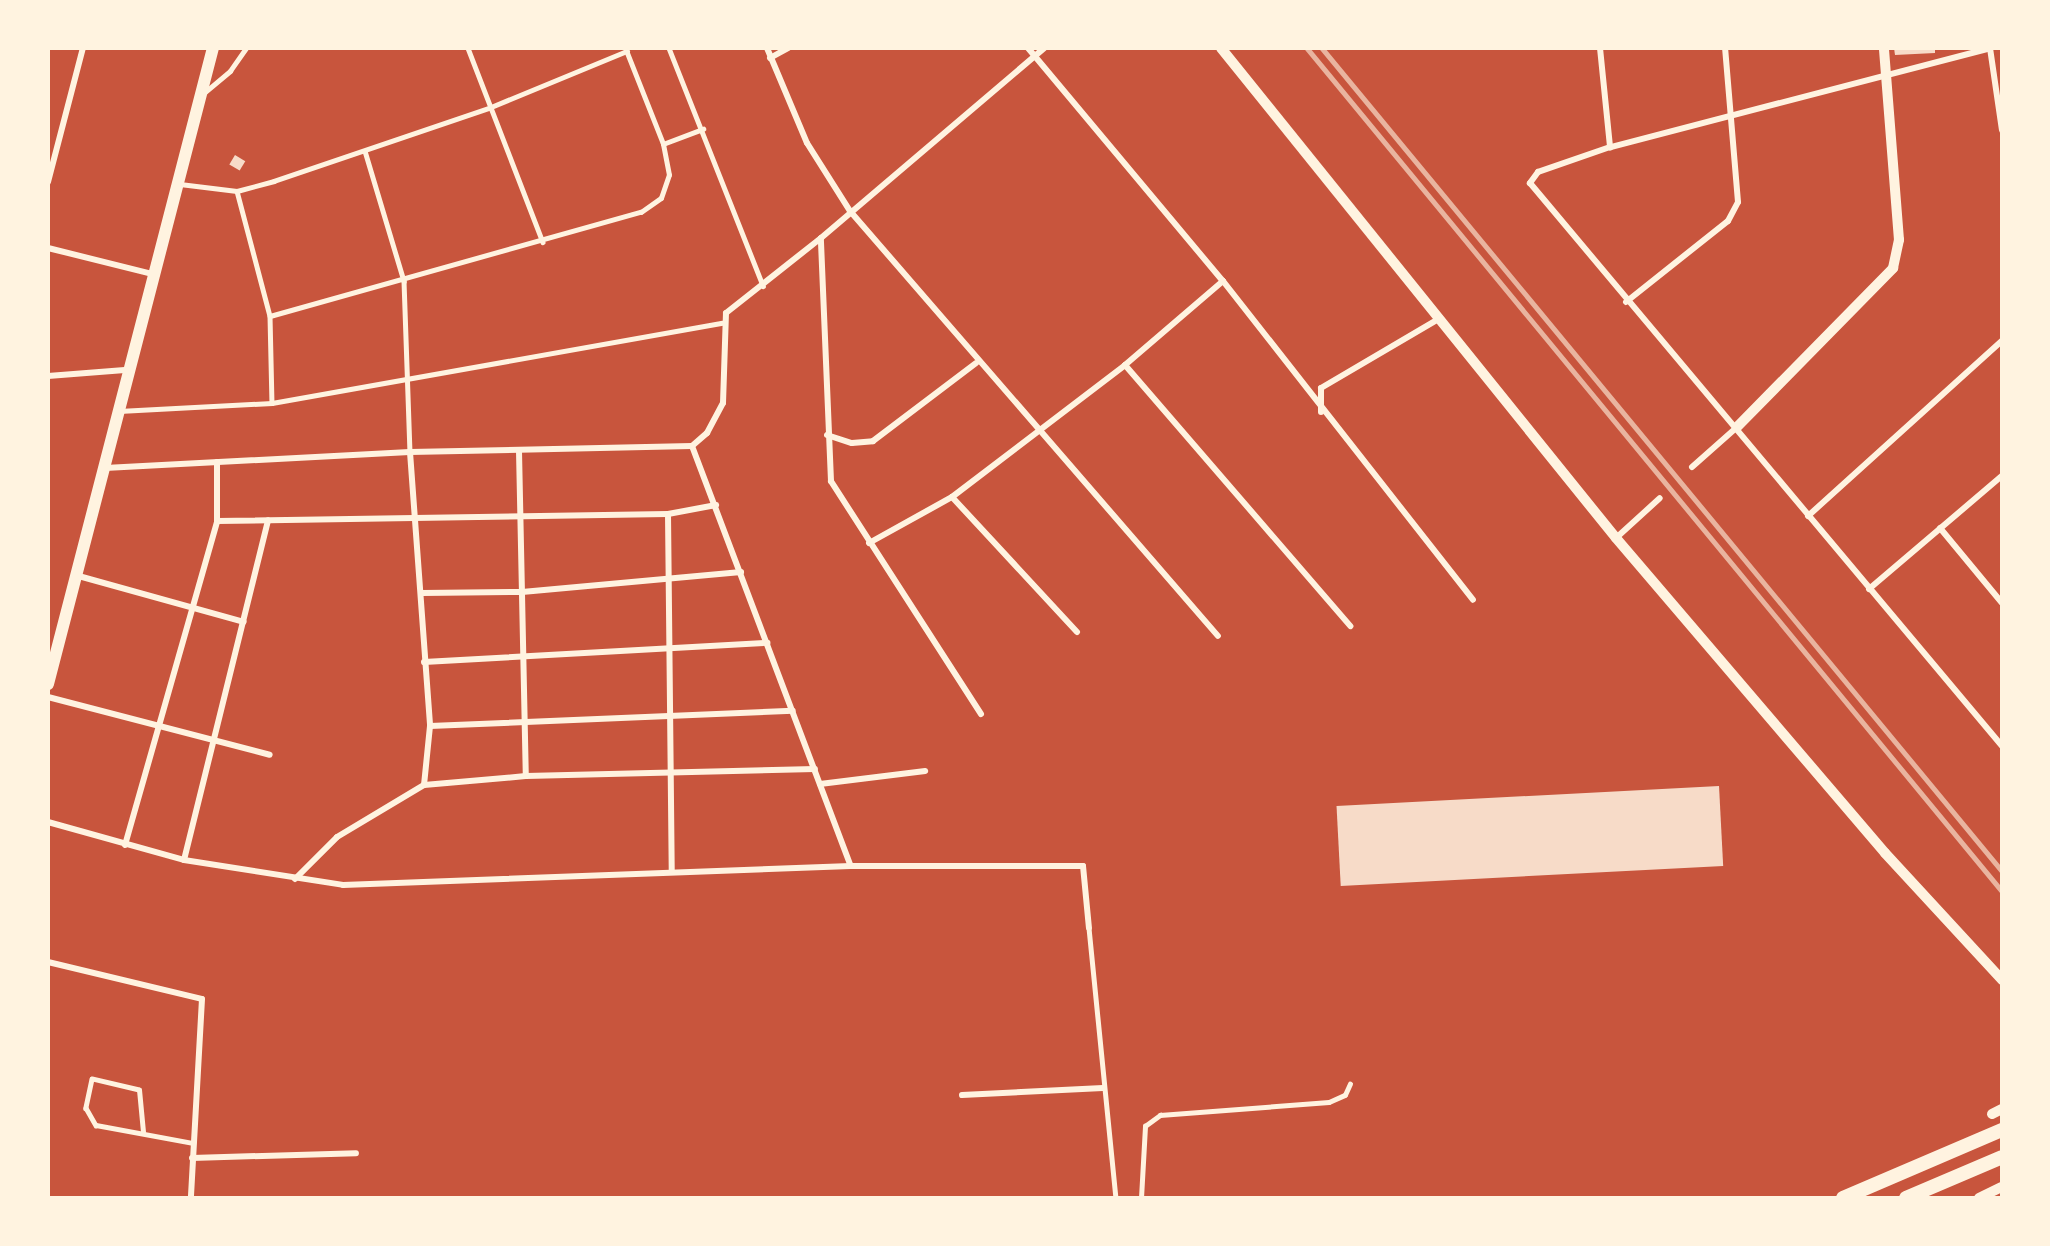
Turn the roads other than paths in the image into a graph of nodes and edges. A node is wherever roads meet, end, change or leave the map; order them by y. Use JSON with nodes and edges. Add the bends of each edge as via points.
{"nodes":[{"id":1,"x":83,"y":48,"type":"edge"},
{"id":2,"x":213,"y":48,"type":"edge"},
{"id":3,"x":246,"y":48,"type":"edge"},
{"id":4,"x":468,"y":48,"type":"edge"},
{"id":5,"x":669,"y":48,"type":"edge"},
{"id":6,"x":767,"y":48,"type":"edge"},
{"id":7,"x":788,"y":48,"type":"edge"},
{"id":8,"x":1028,"y":48,"type":"edge"},
{"id":9,"x":1044,"y":48,"type":"edge"},
{"id":10,"x":1221,"y":48,"type":"edge"},
{"id":11,"x":1600,"y":48,"type":"edge"},
{"id":12,"x":1725,"y":48,"type":"edge"},
{"id":13,"x":1884,"y":48,"type":"edge"},
{"id":14,"x":1990,"y":48,"type":"edge"},
{"id":15,"x":626,"y":50,"type":"edge"},
{"id":16,"x":1035,"y":56,"type":"junction"},
{"id":17,"x":770,"y":58,"type":"junction"},
{"id":18,"x":1886,"y":74,"type":"junction"},
{"id":19,"x":200,"y":96,"type":"junction"},
{"id":20,"x":491,"y":107,"type":"junction"},
{"id":21,"x":1731,"y":115,"type":"junction"},
{"id":22,"x":703,"y":129,"type":"junction"},
{"id":23,"x":2002,"y":130,"type":"edge"},
{"id":24,"x":663,"y":144,"type":"junction"},
{"id":25,"x":1610,"y":147,"type":"junction"},
{"id":26,"x":365,"y":152,"type":"junction"},
{"id":27,"x":48,"y":182,"type":"edge"},
{"id":28,"x":177,"y":184,"type":"junction"},
{"id":29,"x":237,"y":191,"type":"junction"},
{"id":30,"x":850,"y":211,"type":"junction"},
{"id":31,"x":821,"y":238,"type":"junction"},
{"id":32,"x":543,"y":242,"type":"junction"},
{"id":33,"x":48,"y":248,"type":"edge"},
{"id":34,"x":152,"y":274,"type":"junction"},
{"id":35,"x":1223,"y":280,"type":"junction"},
{"id":36,"x":404,"y":281,"type":"junction"},
{"id":37,"x":763,"y":286,"type":"junction"},
{"id":38,"x":1626,"y":302,"type":"junction"},
{"id":39,"x":270,"y":316,"type":"junction"},
{"id":40,"x":1437,"y":320,"type":"junction"},
{"id":41,"x":722,"y":324,"type":"junction"},
{"id":42,"x":2002,"y":341,"type":"edge"},
{"id":43,"x":976,"y":363,"type":"junction"},
{"id":44,"x":1125,"y":365,"type":"junction"},
{"id":45,"x":125,"y":370,"type":"junction"},
{"id":46,"x":48,"y":376,"type":"edge"},
{"id":47,"x":409,"y":382,"type":"junction"},
{"id":48,"x":272,"y":402,"type":"junction"},
{"id":49,"x":115,"y":411,"type":"junction"},
{"id":50,"x":1321,"y":413,"type":"junction"},
{"id":51,"x":1737,"y":427,"type":"junction"},
{"id":52,"x":1036,"y":432,"type":"junction"},
{"id":53,"x":827,"y":435,"type":"junction"},
{"id":54,"x":692,"y":446,"type":"junction"},
{"id":55,"x":519,"y":451,"type":"junction"},
{"id":56,"x":410,"y":452,"type":"junction"},
{"id":57,"x":217,"y":462,"type":"junction"},
{"id":58,"x":1692,"y":467,"type":"dead end"},
{"id":59,"x":101,"y":468,"type":"junction"},
{"id":60,"x":2002,"y":476,"type":"edge"},
{"id":61,"x":952,"y":497,"type":"junction"},
{"id":62,"x":1660,"y":498,"type":"dead end"},
{"id":63,"x":716,"y":506,"type":"junction"},
{"id":64,"x":668,"y":514,"type":"junction"},
{"id":65,"x":1808,"y":516,"type":"junction"},
{"id":66,"x":521,"y":518,"type":"junction"},
{"id":67,"x":268,"y":520,"type":"junction"},
{"id":68,"x":217,"y":521,"type":"junction"},
{"id":69,"x":414,"y":521,"type":"junction"},
{"id":70,"x":1940,"y":528,"type":"junction"},
{"id":71,"x":1616,"y":538,"type":"junction"},
{"id":72,"x":869,"y":543,"type":"junction"},
{"id":73,"x":741,"y":572,"type":"junction"},
{"id":74,"x":75,"y":575,"type":"junction"},
{"id":75,"x":669,"y":582,"type":"junction"},
{"id":76,"x":1869,"y":589,"type":"junction"},
{"id":77,"x":522,"y":592,"type":"junction"},
{"id":78,"x":422,"y":593,"type":"junction"},
{"id":79,"x":1473,"y":600,"type":"dead end"},
{"id":80,"x":2002,"y":603,"type":"edge"},
{"id":81,"x":189,"y":611,"type":"junction"},
{"id":82,"x":244,"y":622,"type":"junction"},
{"id":83,"x":1350,"y":626,"type":"dead end"},
{"id":84,"x":1077,"y":632,"type":"dead end"},
{"id":85,"x":1218,"y":636,"type":"dead end"},
{"id":86,"x":767,"y":643,"type":"junction"},
{"id":87,"x":670,"y":649,"type":"junction"},
{"id":88,"x":524,"y":658,"type":"junction"},
{"id":89,"x":424,"y":662,"type":"junction"},
{"id":90,"x":48,"y":684,"type":"edge"},
{"id":91,"x":48,"y":697,"type":"edge"},
{"id":92,"x":793,"y":711,"type":"junction"},
{"id":93,"x":981,"y":714,"type":"dead end"},
{"id":94,"x":670,"y":718,"type":"junction"},
{"id":95,"x":430,"y":726,"type":"junction"},
{"id":96,"x":525,"y":726,"type":"junction"},
{"id":97,"x":155,"y":727,"type":"junction"},
{"id":98,"x":213,"y":738,"type":"junction"},
{"id":99,"x":2002,"y":746,"type":"edge"},
{"id":100,"x":270,"y":754,"type":"dead end"},
{"id":101,"x":815,"y":769,"type":"junction"},
{"id":102,"x":671,"y":771,"type":"junction"},
{"id":103,"x":925,"y":771,"type":"dead end"},
{"id":104,"x":526,"y":776,"type":"junction"},
{"id":105,"x":820,"y":784,"type":"junction"},
{"id":106,"x":424,"y":785,"type":"junction"},
{"id":107,"x":48,"y":822,"type":"edge"},
{"id":108,"x":125,"y":845,"type":"junction"},
{"id":109,"x":184,"y":860,"type":"junction"},
{"id":110,"x":851,"y":866,"type":"junction"},
{"id":111,"x":672,"y":872,"type":"junction"},
{"id":112,"x":296,"y":879,"type":"junction"},
{"id":113,"x":1089,"y":928,"type":"joint"},
{"id":114,"x":48,"y":962,"type":"edge"},
{"id":115,"x":2002,"y":980,"type":"edge"},
{"id":116,"x":1350,"y":1084,"type":"dead end"},
{"id":117,"x":1103,"y":1088,"type":"junction"},
{"id":118,"x":962,"y":1095,"type":"dead end"},
{"id":119,"x":2002,"y":1130,"type":"edge"},
{"id":120,"x":142,"y":1132,"type":"junction"},
{"id":121,"x":193,"y":1143,"type":"junction"},
{"id":122,"x":356,"y":1153,"type":"dead end"},
{"id":123,"x":2002,"y":1157,"type":"edge"},
{"id":124,"x":192,"y":1158,"type":"junction"},
{"id":125,"x":2002,"y":1187,"type":"edge"},
{"id":126,"x":191,"y":1198,"type":"edge"},
{"id":127,"x":1116,"y":1198,"type":"edge"},
{"id":128,"x":1141,"y":1198,"type":"edge"},
{"id":129,"x":1843,"y":1198,"type":"edge"},
{"id":130,"x":1906,"y":1198,"type":"edge"},
{"id":131,"x":1979,"y":1198,"type":"edge"}],
"edges":[{"from":1,"to":27,"type":"street"},
{"from":2,"to":19,"type":"main road"},
{"from":3,"to":19,"type":"lane","via":[[231,72]]},
{"from":4,"to":20,"type":"lane"},
{"from":5,"to":22,"type":"lane"},
{"from":6,"to":17,"type":"street"},
{"from":7,"to":17,"type":"street"},
{"from":8,"to":16,"type":"street"},
{"from":9,"to":16,"type":"street"},
{"from":10,"to":40,"type":"street"},
{"from":11,"to":25,"type":"street"},
{"from":12,"to":21,"type":"street"},
{"from":13,"to":18,"type":"street"},
{"from":14,"to":18,"type":"street"},
{"from":14,"to":23,"type":"street"},
{"from":15,"to":20,"type":"lane"},
{"from":15,"to":24,"type":"lane"},
{"from":16,"to":30,"type":"street"},
{"from":16,"to":35,"type":"street"},
{"from":17,"to":30,"type":"street","via":[[807,143]]},
{"from":18,"to":21,"type":"street"},
{"from":18,"to":51,"type":"street","via":[[1899,240],[1893,268]]},
{"from":19,"to":28,"type":"main road"},
{"from":20,"to":26,"type":"lane"},
{"from":20,"to":32,"type":"lane"},
{"from":21,"to":25,"type":"street"},
{"from":21,"to":38,"type":"street","via":[[1738,202],[1728,221]]},
{"from":22,"to":24,"type":"lane"},
{"from":22,"to":37,"type":"lane"},
{"from":24,"to":32,"type":"lane","via":[[667,187],[651,206]]},
{"from":25,"to":38,"type":"street","via":[[1538,172],[1530,183]]},
{"from":26,"to":29,"type":"lane"},
{"from":26,"to":36,"type":"lane"},
{"from":28,"to":29,"type":"lane"},
{"from":28,"to":34,"type":"main road"},
{"from":29,"to":39,"type":"lane"},
{"from":30,"to":31,"type":"street"},
{"from":30,"to":43,"type":"street"},
{"from":31,"to":37,"type":"street"},
{"from":31,"to":53,"type":"street"},
{"from":32,"to":36,"type":"lane"},
{"from":33,"to":34,"type":"street"},
{"from":34,"to":45,"type":"main road"},
{"from":35,"to":44,"type":"street"},
{"from":35,"to":50,"type":"street"},
{"from":36,"to":39,"type":"lane"},
{"from":36,"to":47,"type":"lane"},
{"from":37,"to":41,"type":"street","via":[[735,305]]},
{"from":38,"to":51,"type":"street"},
{"from":39,"to":48,"type":"lane"},
{"from":40,"to":50,"type":"street","via":[[1321,388]]},
{"from":40,"to":71,"type":"street"},
{"from":41,"to":47,"type":"lane"},
{"from":41,"to":54,"type":"street","via":[[723,403],[707,433]]},
{"from":42,"to":65,"type":"street"},
{"from":43,"to":52,"type":"street"},
{"from":43,"to":53,"type":"street","via":[[873,441],[852,443]]},
{"from":44,"to":52,"type":"street"},
{"from":44,"to":83,"type":"street"},
{"from":45,"to":46,"type":"street"},
{"from":45,"to":49,"type":"main road"},
{"from":47,"to":48,"type":"lane"},
{"from":47,"to":56,"type":"lane"},
{"from":48,"to":49,"type":"lane"},
{"from":49,"to":59,"type":"main road"},
{"from":50,"to":79,"type":"street"},
{"from":51,"to":58,"type":"street"},
{"from":51,"to":65,"type":"street"},
{"from":52,"to":61,"type":"street"},
{"from":52,"to":85,"type":"street"},
{"from":53,"to":72,"type":"street","via":[[831,481]]},
{"from":54,"to":55,"type":"street"},
{"from":54,"to":63,"type":"street"},
{"from":55,"to":56,"type":"street"},
{"from":55,"to":66,"type":"street"},
{"from":56,"to":57,"type":"street"},
{"from":56,"to":69,"type":"street"},
{"from":57,"to":59,"type":"street"},
{"from":57,"to":68,"type":"street"},
{"from":59,"to":74,"type":"main road"},
{"from":60,"to":70,"type":"street"},
{"from":61,"to":72,"type":"street"},
{"from":61,"to":84,"type":"street"},
{"from":62,"to":71,"type":"street"},
{"from":63,"to":64,"type":"street"},
{"from":63,"to":73,"type":"street"},
{"from":64,"to":66,"type":"street"},
{"from":64,"to":75,"type":"street"},
{"from":65,"to":76,"type":"street"},
{"from":66,"to":69,"type":"street"},
{"from":66,"to":77,"type":"street"},
{"from":67,"to":68,"type":"street"},
{"from":67,"to":69,"type":"street"},
{"from":67,"to":82,"type":"street"},
{"from":68,"to":81,"type":"street"},
{"from":69,"to":78,"type":"street"},
{"from":70,"to":76,"type":"street"},
{"from":70,"to":80,"type":"street"},
{"from":71,"to":115,"type":"street","via":[[1885,853]]},
{"from":72,"to":93,"type":"street"},
{"from":73,"to":75,"type":"street"},
{"from":73,"to":86,"type":"street"},
{"from":74,"to":81,"type":"street"},
{"from":74,"to":90,"type":"main road"},
{"from":75,"to":77,"type":"street"},
{"from":75,"to":87,"type":"street"},
{"from":76,"to":99,"type":"street"},
{"from":77,"to":78,"type":"street"},
{"from":77,"to":88,"type":"street"},
{"from":78,"to":89,"type":"street"},
{"from":81,"to":82,"type":"street"},
{"from":81,"to":97,"type":"street"},
{"from":82,"to":98,"type":"street"},
{"from":86,"to":87,"type":"street"},
{"from":86,"to":92,"type":"street"},
{"from":87,"to":88,"type":"street"},
{"from":87,"to":94,"type":"street"},
{"from":88,"to":89,"type":"street"},
{"from":88,"to":96,"type":"street"},
{"from":89,"to":95,"type":"street"},
{"from":91,"to":97,"type":"street"},
{"from":92,"to":94,"type":"street"},
{"from":92,"to":101,"type":"street"},
{"from":94,"to":96,"type":"street"},
{"from":94,"to":102,"type":"street"},
{"from":95,"to":96,"type":"street"},
{"from":95,"to":106,"type":"street"},
{"from":96,"to":104,"type":"street"},
{"from":97,"to":98,"type":"street"},
{"from":97,"to":108,"type":"street"},
{"from":98,"to":100,"type":"street"},
{"from":98,"to":109,"type":"street"},
{"from":101,"to":102,"type":"street"},
{"from":101,"to":105,"type":"street"},
{"from":102,"to":104,"type":"street"},
{"from":102,"to":111,"type":"street"},
{"from":103,"to":105,"type":"street"},
{"from":104,"to":106,"type":"street"},
{"from":105,"to":110,"type":"street"},
{"from":106,"to":112,"type":"street","via":[[337,837]]},
{"from":107,"to":108,"type":"street"},
{"from":108,"to":109,"type":"street"},
{"from":109,"to":112,"type":"street"},
{"from":110,"to":111,"type":"street"},
{"from":110,"to":113,"type":"street","via":[[1083,866]]},
{"from":111,"to":112,"type":"street","via":[[343,885]]},
{"from":113,"to":117,"type":"lane"},
{"from":114,"to":121,"type":"street","via":[[202,999]]},
{"from":116,"to":128,"type":"lane","via":[[1345,1095],[1329,1102],[1160,1114],[1145,1126]]},
{"from":117,"to":118,"type":"street"},
{"from":117,"to":127,"type":"lane"},
{"from":119,"to":129,"type":"main road"},
{"from":120,"to":120,"type":"lane","via":[[96,1125],[86,1108],[92,1079],[139,1090]]},
{"from":120,"to":121,"type":"lane"},
{"from":121,"to":124,"type":"street"},
{"from":122,"to":124,"type":"street"},
{"from":123,"to":130,"type":"main road"},
{"from":124,"to":126,"type":"street"},
{"from":125,"to":131,"type":"street"}]}
